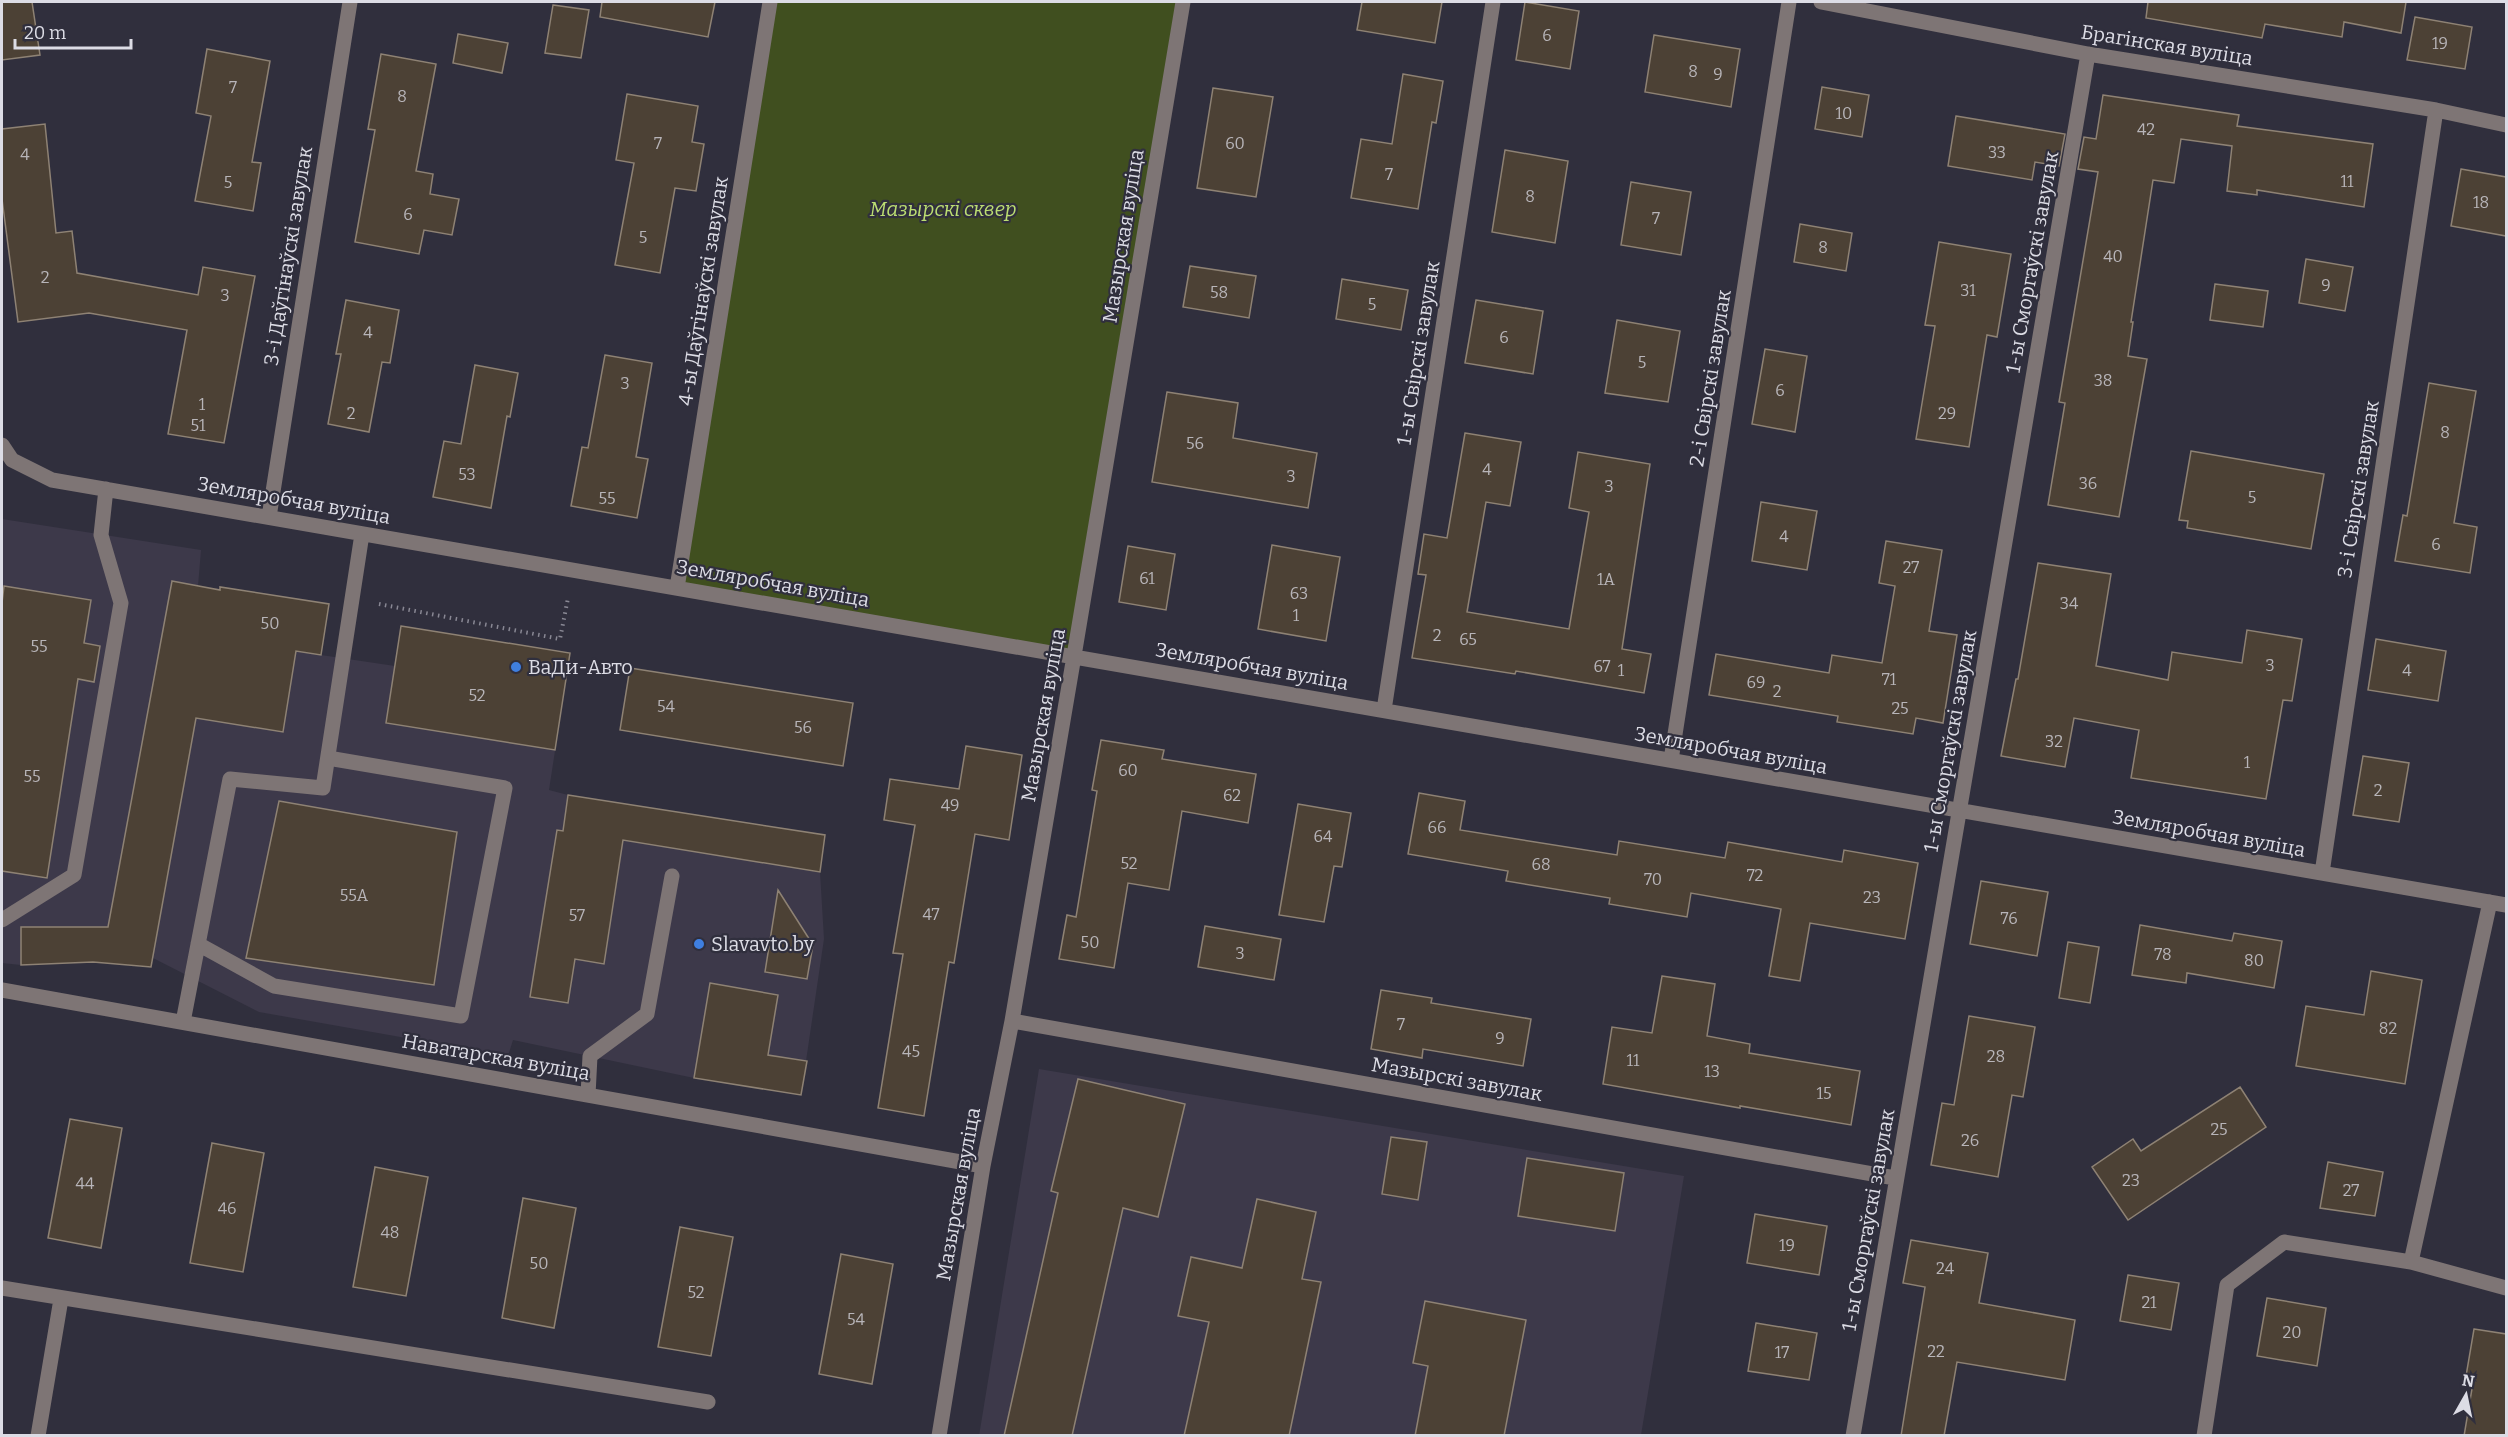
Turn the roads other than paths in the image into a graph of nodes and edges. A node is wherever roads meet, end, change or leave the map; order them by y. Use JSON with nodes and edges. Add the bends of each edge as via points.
{"nodes":[{"id":1,"x":350,"y":2,"type":"edge"},
{"id":2,"x":770,"y":2,"type":"edge"},
{"id":3,"x":1183,"y":2,"type":"edge"},
{"id":4,"x":1493,"y":2,"type":"edge"},
{"id":5,"x":1790,"y":2,"type":"edge"},
{"id":6,"x":1821,"y":2,"type":"edge"},
{"id":7,"x":2088,"y":54,"type":"junction"},
{"id":8,"x":2436,"y":110,"type":"junction"},
{"id":9,"x":2506,"y":125,"type":"edge"},
{"id":10,"x":2,"y":445,"type":"edge"},
{"id":11,"x":106,"y":489,"type":"junction"},
{"id":12,"x":268,"y":517,"type":"junction"},
{"id":13,"x":362,"y":534,"type":"junction"},
{"id":14,"x":677,"y":588,"type":"junction"},
{"id":15,"x":1074,"y":656,"type":"junction"},
{"id":16,"x":1384,"y":710,"type":"junction"},
{"id":17,"x":328,"y":758,"type":"junction"},
{"id":18,"x":1671,"y":760,"type":"junction"},
{"id":19,"x":1960,"y":811,"type":"junction"},
{"id":20,"x":2322,"y":873,"type":"junction"},
{"id":21,"x":672,"y":876,"type":"dead end"},
{"id":22,"x":2490,"y":902,"type":"junction"},
{"id":23,"x":2506,"y":905,"type":"edge"},
{"id":24,"x":2,"y":920,"type":"edge"},
{"id":25,"x":198,"y":944,"type":"junction"},
{"id":26,"x":2,"y":990,"type":"edge"},
{"id":27,"x":1012,"y":1021,"type":"junction"},
{"id":28,"x":183,"y":1022,"type":"junction"},
{"id":29,"x":588,"y":1095,"type":"junction"},
{"id":30,"x":983,"y":1166,"type":"junction"},
{"id":31,"x":1895,"y":1178,"type":"junction"},
{"id":32,"x":2411,"y":1262,"type":"junction"},
{"id":33,"x":2,"y":1288,"type":"edge"},
{"id":34,"x":2506,"y":1288,"type":"edge"},
{"id":35,"x":61,"y":1299,"type":"junction"},
{"id":36,"x":708,"y":1402,"type":"dead end"},
{"id":37,"x":38,"y":1436,"type":"edge"},
{"id":38,"x":939,"y":1436,"type":"edge"},
{"id":39,"x":1853,"y":1436,"type":"edge"},
{"id":40,"x":2204,"y":1436,"type":"edge"}],
"edges":[{"from":1,"to":12,"type":"street","name":"3-і Даўгінаўскі завулак"},
{"from":2,"to":14,"type":"street","name":"4-ы Даўгінаўскі завулак"},
{"from":3,"to":15,"type":"street","name":"Мазырская вуліца"},
{"from":4,"to":16,"type":"street","name":"1-ы Свірскі завулак"},
{"from":5,"to":18,"type":"street","name":"2-і Свірскі завулак"},
{"from":6,"to":7,"type":"street","name":"Брагінская вуліца"},
{"from":7,"to":8,"type":"street","name":"Брагінская вуліца"},
{"from":7,"to":19,"type":"street","name":"1-ы Сморгаўскі завулак"},
{"from":8,"to":9,"type":"street","name":"Брагінская вуліца"},
{"from":8,"to":20,"type":"street","name":"3-і Свірскі завулак"},
{"from":10,"to":11,"type":"street","name":"Земляробчая вуліца","via":[[12,460],[52,480]]},
{"from":11,"to":12,"type":"street","name":"Земляробчая вуліца"},
{"from":11,"to":24,"type":"street","via":[[101,535],[121,603],[74,875]]},
{"from":12,"to":13,"type":"street","name":"Земляробчая вуліца"},
{"from":13,"to":14,"type":"street","name":"Земляробчая вуліца"},
{"from":13,"to":17,"type":"street"},
{"from":14,"to":15,"type":"street","name":"Земляробчая вуліца"},
{"from":15,"to":16,"type":"street","name":"Земляробчая вуліца"},
{"from":15,"to":27,"type":"street","name":"Мазырская вуліца"},
{"from":16,"to":18,"type":"street","name":"Земляробчая вуліца"},
{"from":17,"to":25,"type":"street","via":[[323,788],[230,779]]},
{"from":17,"to":25,"type":"street","via":[[505,788],[461,1016],[274,986]]},
{"from":18,"to":19,"type":"street","name":"Земляробчая вуліца"},
{"from":19,"to":20,"type":"street","name":"Земляробчая вуліца"},
{"from":19,"to":31,"type":"street","name":"1-ы Сморгаўскі завулак"},
{"from":20,"to":22,"type":"street","name":"Земляробчая вуліца"},
{"from":21,"to":29,"type":"street","via":[[647,1014],[590,1056]]},
{"from":22,"to":23,"type":"street","name":"Земляробчая вуліца"},
{"from":22,"to":32,"type":"street"},
{"from":25,"to":28,"type":"street"},
{"from":26,"to":28,"type":"street","name":"Наватарская вуліца"},
{"from":27,"to":30,"type":"street","name":"Мазырская вуліца"},
{"from":27,"to":31,"type":"street","name":"Мазырскі завулак"},
{"from":28,"to":29,"type":"street","name":"Наватарская вуліца"},
{"from":29,"to":30,"type":"street","name":"Наватарская вуліца"},
{"from":30,"to":38,"type":"street","name":"Мазырская вуліца"},
{"from":31,"to":39,"type":"street","name":"1-ы Сморгаўскі завулак"},
{"from":32,"to":34,"type":"street"},
{"from":32,"to":40,"type":"street","via":[[2284,1242],[2227,1285]]},
{"from":33,"to":35,"type":"street"},
{"from":35,"to":36,"type":"street"},
{"from":35,"to":37,"type":"street"}]}
